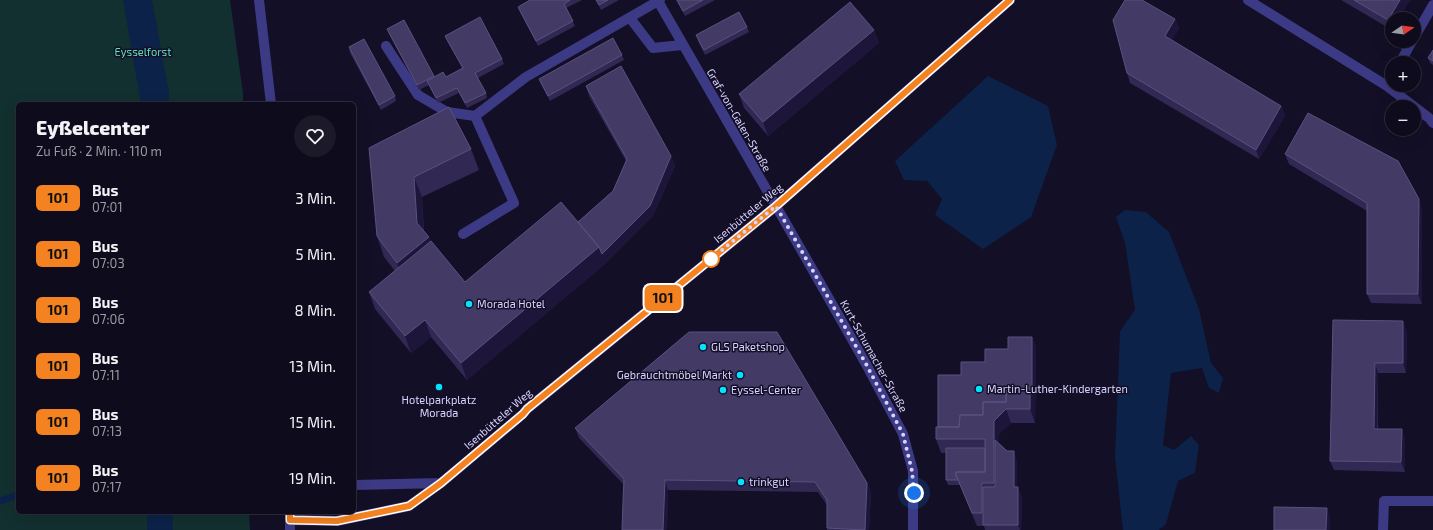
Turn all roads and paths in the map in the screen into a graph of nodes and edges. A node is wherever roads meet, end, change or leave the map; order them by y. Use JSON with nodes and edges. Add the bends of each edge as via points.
{"nodes":[{"id":1,"x":259,"y":0,"type":"edge"},
{"id":2,"x":1010,"y":0,"type":"edge"},
{"id":3,"x":1248,"y":0,"type":"edge"},
{"id":4,"x":659,"y":1,"type":"edge"},
{"id":5,"x":1433,"y":5,"type":"edge"},
{"id":6,"x":630,"y":18,"type":"junction"},
{"id":7,"x":1421,"y":26,"type":"edge"},
{"id":8,"x":682,"y":45,"type":"junction"},
{"id":9,"x":386,"y":46,"type":"dead end"},
{"id":10,"x":1385,"y":85,"type":"edge"},
{"id":11,"x":1394,"y":92,"type":"edge"},
{"id":12,"x":271,"y":102,"type":"edge"},
{"id":13,"x":474,"y":116,"type":"junction"},
{"id":14,"x":1433,"y":123,"type":"edge"},
{"id":15,"x":776,"y":206,"type":"junction"},
{"id":16,"x":463,"y":234,"type":"dead end"},
{"id":17,"x":441,"y":483,"type":"junction"},
{"id":18,"x":356,"y":485,"type":"edge"},
{"id":19,"x":1433,"y":501,"type":"edge"},
{"id":20,"x":290,"y":521,"type":"edge"},
{"id":21,"x":913,"y":530,"type":"edge"},
{"id":22,"x":1383,"y":530,"type":"edge"}],
"edges":[{"from":1,"to":12,"type":"street"},
{"from":2,"to":15,"type":"street","name":"Isenbütteler Weg"},
{"from":3,"to":10,"type":"street"},
{"from":4,"to":6,"type":"street","name":"Graf-von-Galen-Straße"},
{"from":4,"to":8,"type":"street","name":"Graf-von-Galen-Straße"},
{"from":5,"to":7,"type":"street"},
{"from":6,"to":8,"type":"street","via":[[653,48]]},
{"from":6,"to":13,"type":"street","name":"Graf-von-Galen-Straße","via":[[526,76]]},
{"from":8,"to":15,"type":"street","name":"Graf-von-Galen-Straße"},
{"from":9,"to":13,"type":"street","via":[[418,95],[447,112]]},
{"from":11,"to":14,"type":"street"},
{"from":13,"to":16,"type":"street","via":[[514,203]]},
{"from":15,"to":17,"type":"street","name":"Isenbütteler Weg","via":[[527,409]]},
{"from":15,"to":21,"type":"street","name":"Kurt-Schumacher-Straße","via":[[903,434],[912,471]]},
{"from":17,"to":18,"type":"street"},
{"from":17,"to":20,"type":"street","name":"Isenbütteler Weg","via":[[409,506],[337,521]]},
{"from":19,"to":22,"type":"street","via":[[1384,501]]}]}
